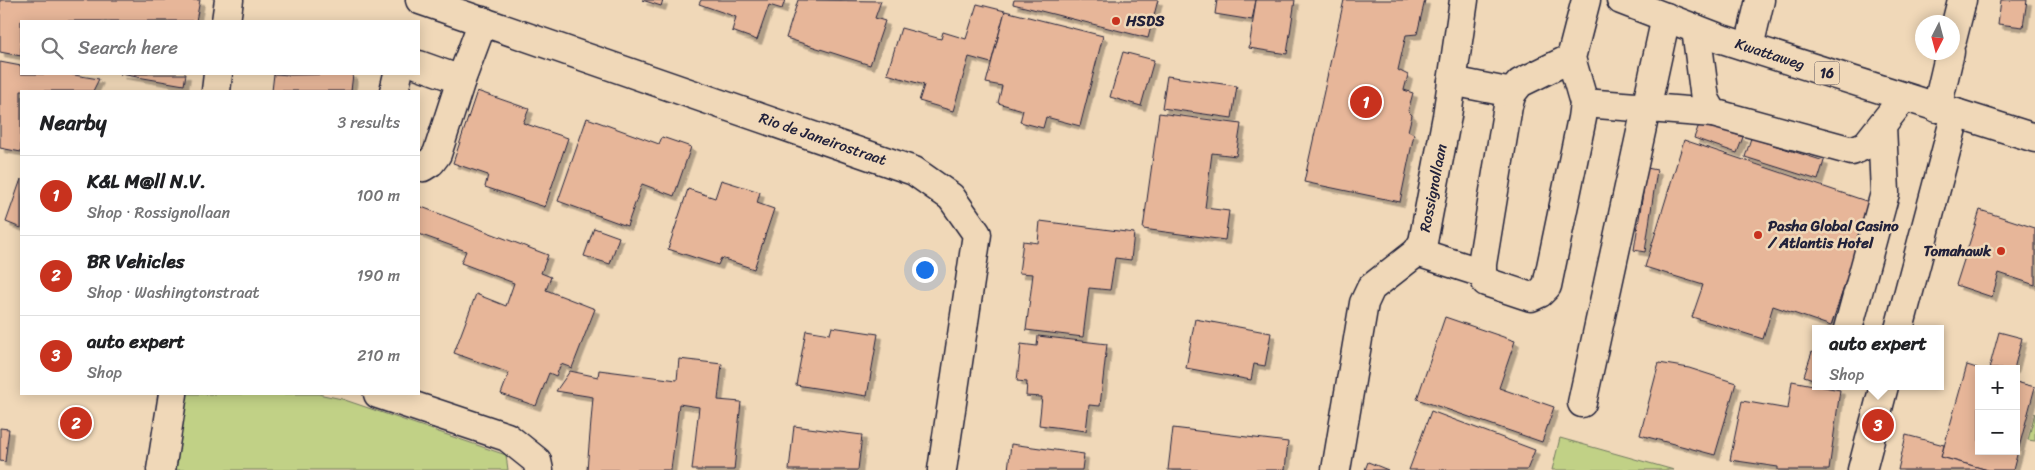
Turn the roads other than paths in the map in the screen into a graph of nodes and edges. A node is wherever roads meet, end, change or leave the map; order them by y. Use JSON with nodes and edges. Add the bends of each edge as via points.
{"nodes":[{"id":1,"x":228,"y":0,"type":"edge"},
{"id":2,"x":420,"y":0,"type":"edge"},
{"id":3,"x":1464,"y":0,"type":"edge"},
{"id":4,"x":1586,"y":0,"type":"edge"},
{"id":5,"x":1623,"y":0,"type":"edge"},
{"id":6,"x":1760,"y":0,"type":"edge"},
{"id":7,"x":1962,"y":0,"type":"edge"},
{"id":8,"x":1958,"y":15,"type":"edge"},
{"id":9,"x":1666,"y":17,"type":"junction"},
{"id":10,"x":226,"y":20,"type":"edge"},
{"id":11,"x":413,"y":20,"type":"edge"},
{"id":12,"x":482,"y":21,"type":"junction"},
{"id":13,"x":1696,"y":28,"type":"junction"},
{"id":14,"x":1749,"y":47,"type":"junction"},
{"id":15,"x":1571,"y":58,"type":"junction"},
{"id":16,"x":1949,"y":60,"type":"edge"},
{"id":17,"x":420,"y":65,"type":"edge"},
{"id":18,"x":218,"y":75,"type":"edge"},
{"id":19,"x":398,"y":75,"type":"edge"},
{"id":20,"x":460,"y":80,"type":"junction"},
{"id":21,"x":1452,"y":81,"type":"junction"},
{"id":22,"x":216,"y":90,"type":"edge"},
{"id":23,"x":394,"y":90,"type":"edge"},
{"id":24,"x":1512,"y":93,"type":"junction"},
{"id":25,"x":1904,"y":97,"type":"junction"},
{"id":26,"x":1584,"y":103,"type":"junction"},
{"id":27,"x":1647,"y":108,"type":"junction"},
{"id":28,"x":1946,"y":110,"type":"junction"},
{"id":29,"x":1713,"y":113,"type":"junction"},
{"id":30,"x":1882,"y":125,"type":"junction"},
{"id":31,"x":2035,"y":138,"type":"edge"},
{"id":32,"x":420,"y":166,"type":"edge"},
{"id":33,"x":1417,"y":252,"type":"junction"},
{"id":34,"x":1482,"y":273,"type":"junction"},
{"id":35,"x":1849,"y":325,"type":"edge"},
{"id":36,"x":1900,"y":325,"type":"edge"},
{"id":37,"x":1883,"y":390,"type":"edge"},
{"id":38,"x":173,"y":395,"type":"edge"},
{"id":39,"x":381,"y":395,"type":"edge"},
{"id":40,"x":1582,"y":404,"type":"dead end"},
{"id":41,"x":161,"y":470,"type":"edge"},
{"id":42,"x":539,"y":470,"type":"edge"},
{"id":43,"x":942,"y":470,"type":"edge"},
{"id":44,"x":1336,"y":470,"type":"edge"},
{"id":45,"x":1862,"y":470,"type":"edge"}],
"edges":[{"from":1,"to":10,"type":"street"},
{"from":2,"to":11,"type":"street"},
{"from":2,"to":12,"type":"street","name":"Rio de Janeirostraat"},
{"from":3,"to":21,"type":"street","name":"Rossignollaan"},
{"from":4,"to":15,"type":"street"},
{"from":5,"to":9,"type":"street","name":"Kwattaweg","number":"16"},
{"from":6,"to":14,"type":"street"},
{"from":7,"to":8,"type":"street"},
{"from":9,"to":13,"type":"street","name":"Kwattaweg","number":"16"},
{"from":9,"to":27,"type":"street"},
{"from":12,"to":20,"type":"street"},
{"from":12,"to":43,"type":"street","name":"Rio de Janeirostraat","via":[[914,171],[951,197],[977,234]]},
{"from":13,"to":14,"type":"street","name":"Kwattaweg","number":"16"},
{"from":13,"to":29,"type":"street","via":[[1705,99]]},
{"from":14,"to":25,"type":"street","name":"Kwattaweg","number":"16"},
{"from":15,"to":24,"type":"street","via":[[1520,83]]},
{"from":15,"to":26,"type":"street"},
{"from":16,"to":28,"type":"street"},
{"from":17,"to":20,"type":"street"},
{"from":18,"to":22,"type":"street"},
{"from":19,"to":23,"type":"street"},
{"from":20,"to":32,"type":"street","via":[[437,154],[431,162]]},
{"from":21,"to":24,"type":"street"},
{"from":21,"to":33,"type":"street","name":"Rossignollaan","via":[[1423,242]]},
{"from":24,"to":34,"type":"street"},
{"from":25,"to":28,"type":"street","name":"Kwattaweg","number":"16"},
{"from":25,"to":30,"type":"street"},
{"from":26,"to":27,"type":"street"},
{"from":26,"to":34,"type":"street","via":[[1547,286],[1531,297],[1486,282]]},
{"from":27,"to":29,"type":"street"},
{"from":27,"to":40,"type":"street"},
{"from":28,"to":31,"type":"street","name":"Kwattaweg","number":"16"},
{"from":28,"to":36,"type":"street"},
{"from":29,"to":30,"type":"street","via":[[1852,151],[1866,145]]},
{"from":30,"to":35,"type":"street","via":[[1885,194]]},
{"from":33,"to":34,"type":"street"},
{"from":33,"to":44,"type":"street","name":"Rossignollaan","via":[[1371,288],[1364,303]]},
{"from":37,"to":45,"type":"street"},
{"from":38,"to":41,"type":"street"},
{"from":39,"to":42,"type":"street","via":[[507,437],[537,461]]}]}
